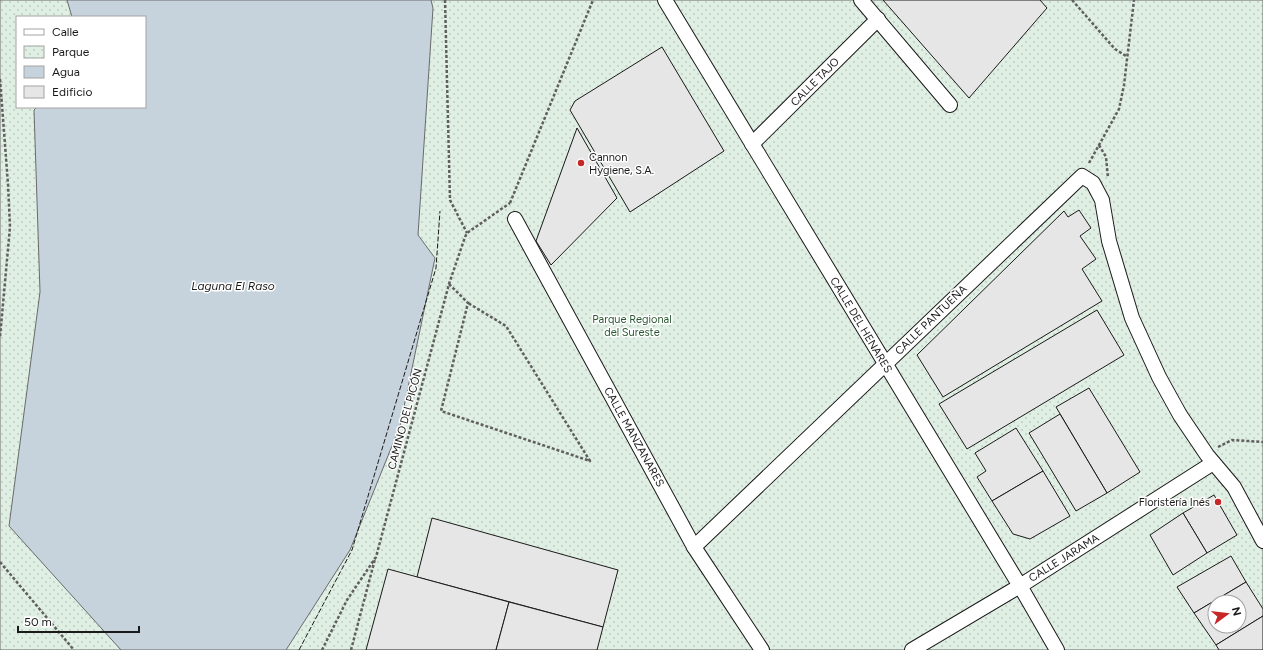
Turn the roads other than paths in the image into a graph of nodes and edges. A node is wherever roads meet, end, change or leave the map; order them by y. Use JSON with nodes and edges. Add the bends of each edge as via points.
{"nodes":[{"id":1,"x":665,"y":0,"type":"edge"},
{"id":2,"x":861,"y":0,"type":"edge"},
{"id":3,"x":878,"y":19,"type":"junction"},
{"id":4,"x":950,"y":105,"type":"dead end"},
{"id":5,"x":752,"y":144,"type":"junction"},
{"id":6,"x":515,"y":219,"type":"dead end"},
{"id":7,"x":885,"y":365,"type":"junction"},
{"id":8,"x":1210,"y":459,"type":"junction"},
{"id":9,"x":1263,"y":540,"type":"edge"},
{"id":10,"x":694,"y":547,"type":"junction"},
{"id":11,"x":1020,"y":586,"type":"junction"},
{"id":12,"x":762,"y":650,"type":"edge"},
{"id":13,"x":912,"y":650,"type":"edge"},
{"id":14,"x":1057,"y":650,"type":"edge"}],
"edges":[{"from":1,"to":5,"type":"street","name":"CALLE DEL HENARES"},
{"from":2,"to":3,"type":"street"},
{"from":3,"to":4,"type":"street"},
{"from":3,"to":5,"type":"street","name":"CALLE TAJO"},
{"from":5,"to":7,"type":"street","name":"CALLE DEL HENARES"},
{"from":6,"to":10,"type":"street","name":"CALLE MANZANARES"},
{"from":7,"to":8,"type":"street","name":"CALLE PANTUEÑA","via":[[1082,176],[1093,183],[1102,200],[1109,241],[1132,318],[1180,415]]},
{"from":7,"to":10,"type":"street","name":"CALLE PANTUEÑA"},
{"from":7,"to":11,"type":"street","name":"CALLE DEL HENARES"},
{"from":8,"to":9,"type":"street","via":[[1234,487]]},
{"from":8,"to":11,"type":"street","name":"CALLE JARAMA"},
{"from":10,"to":12,"type":"street","name":"CALLE MANZANARES"},
{"from":11,"to":13,"type":"street","name":"CALLE JARAMA"},
{"from":11,"to":14,"type":"street","name":"CALLE DEL HENARES"}]}
